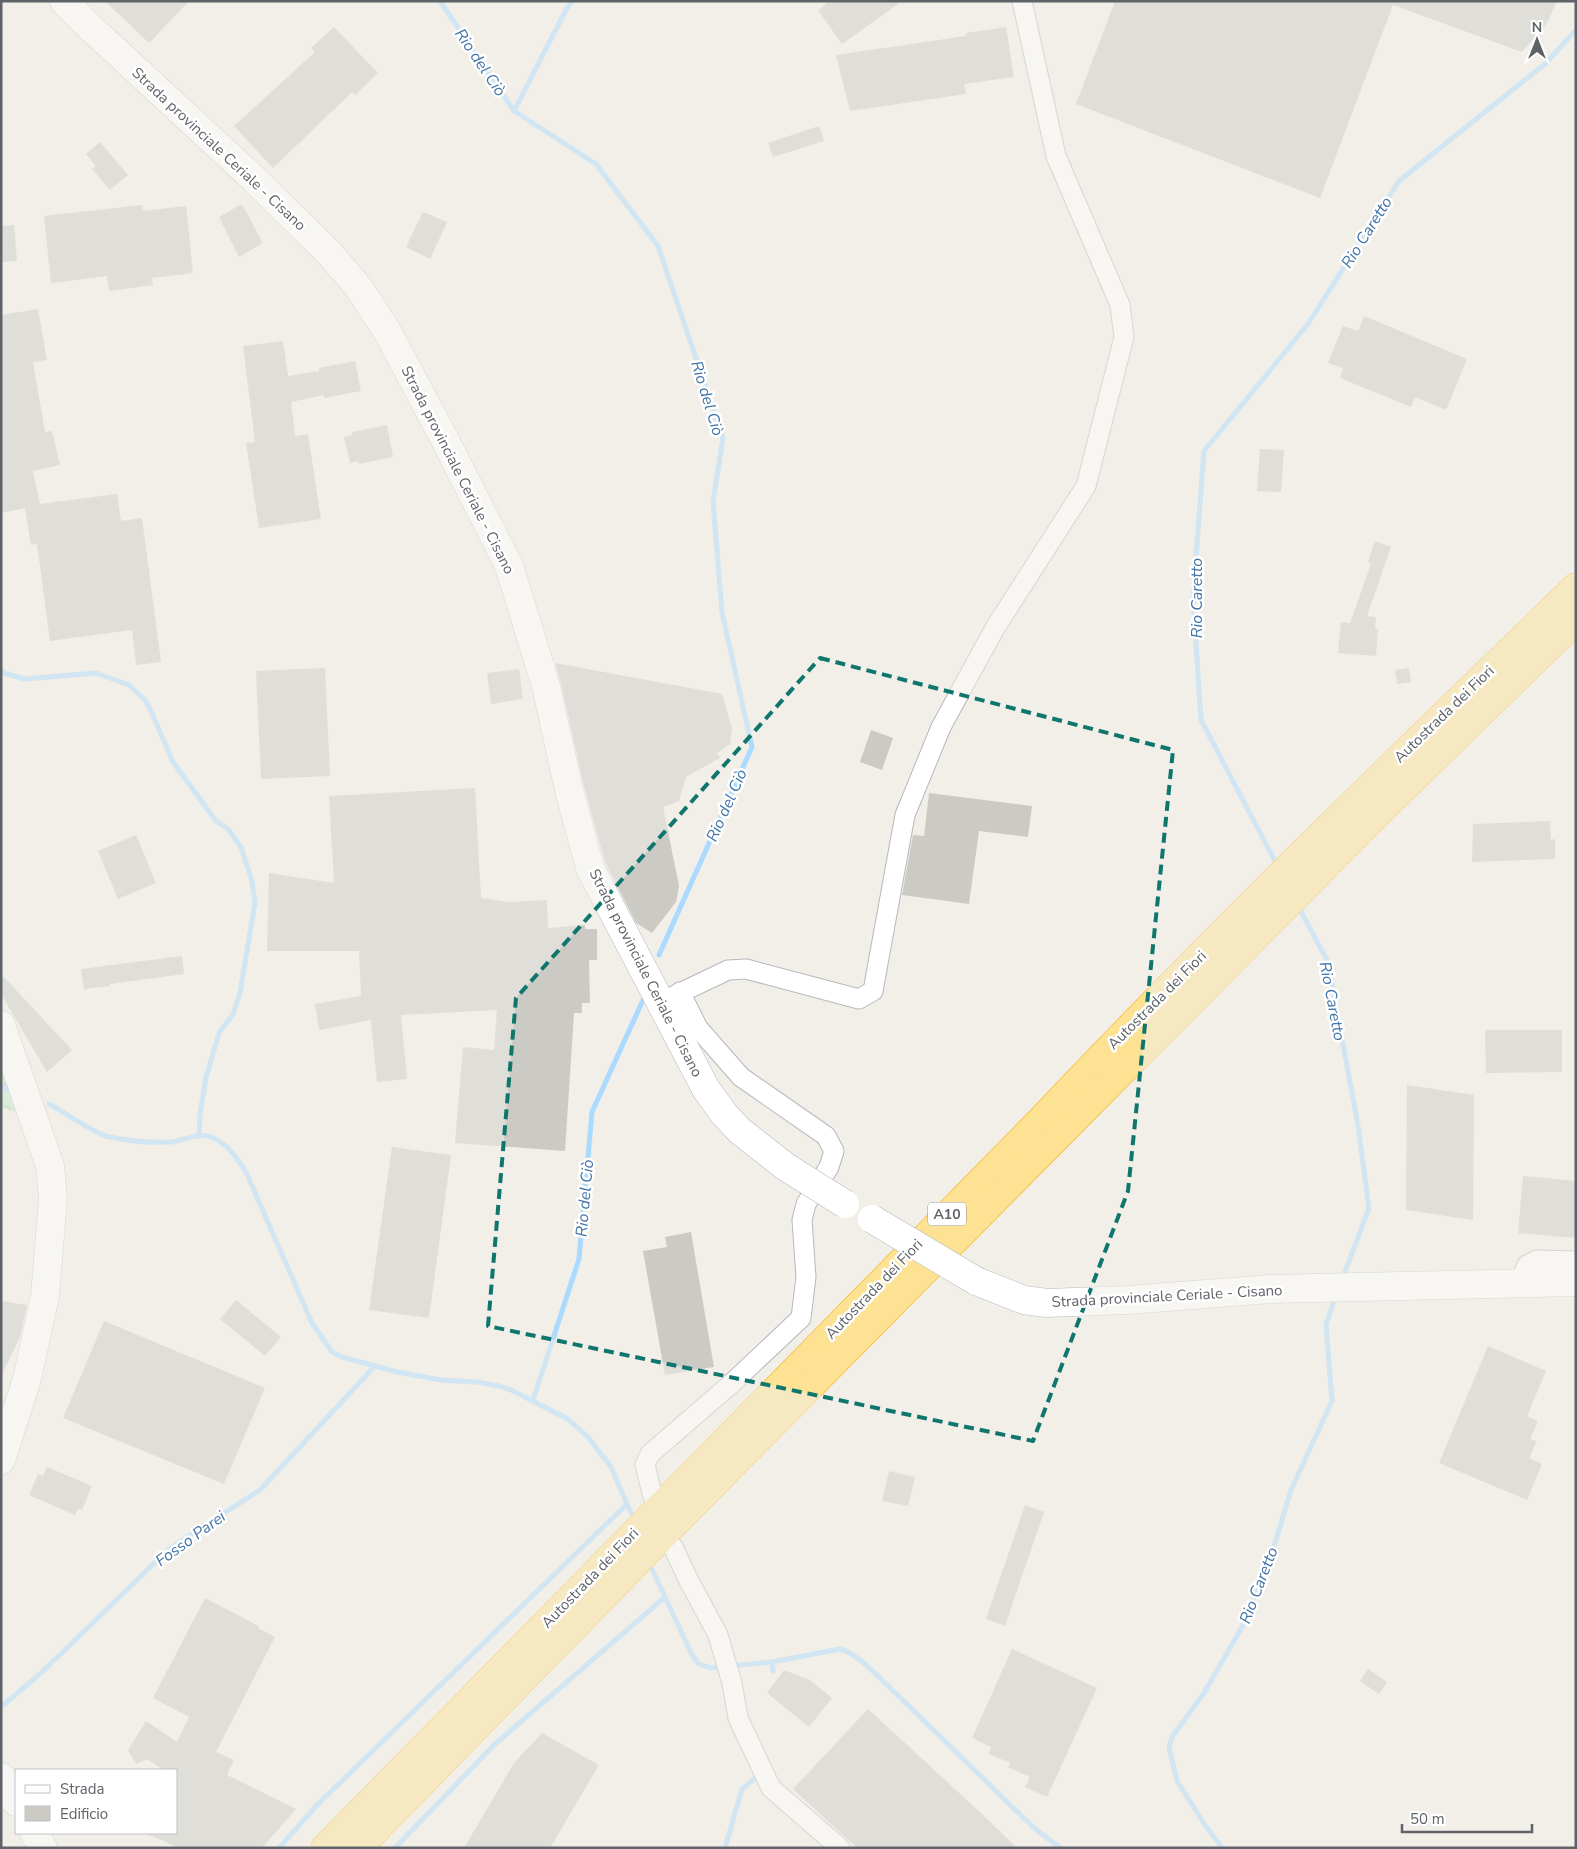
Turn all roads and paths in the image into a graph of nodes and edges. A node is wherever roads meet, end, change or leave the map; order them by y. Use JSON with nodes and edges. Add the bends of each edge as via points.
{"nodes":[{"id":1,"x":64,"y":1,"type":"edge"},
{"id":2,"x":1022,"y":1,"type":"edge"},
{"id":3,"x":1576,"y":587,"type":"edge"},
{"id":4,"x":1576,"y":620,"type":"edge"},
{"id":5,"x":670,"y":997,"type":"junction"},
{"id":6,"x":1,"y":1025,"type":"edge"},
{"id":7,"x":1576,"y":1261,"type":"edge"},
{"id":8,"x":1576,"y":1282,"type":"edge"},
{"id":9,"x":1519,"y":1284,"type":"junction"},
{"id":10,"x":1,"y":1460,"type":"edge"},
{"id":11,"x":653,"y":1497,"type":"dead end"},
{"id":12,"x":673,"y":1547,"type":"dead end"},
{"id":13,"x":1,"y":1777,"type":"edge"},
{"id":14,"x":15,"y":1800,"type":"edge"},
{"id":15,"x":35,"y":1834,"type":"edge"},
{"id":16,"x":43,"y":1848,"type":"edge"},
{"id":17,"x":325,"y":1848,"type":"edge"},
{"id":18,"x":358,"y":1848,"type":"edge"},
{"id":19,"x":840,"y":1848,"type":"edge"}],
"edges":[{"from":1,"to":5,"type":"main road","name":"Strada provinciale Ceriale - Cisano","via":[[330,254],[359,288],[387,331],[509,566],[546,686],[590,868]]},
{"from":2,"to":5,"type":"street","via":[[1056,156],[1120,305],[1124,337],[1086,486],[995,628],[941,727],[905,815],[873,991],[859,999],[746,969],[728,970]]},
{"from":3,"to":17,"type":"highway","name":"Autostrada dei Fiori","number":"A10","via":[[1122,1034]]},
{"from":4,"to":18,"type":"highway","name":"Autostrada dei Fiori","number":"A10","via":[[1382,809]]},
{"from":5,"to":9,"type":"main road","name":"Strada provinciale Ceriale - Cisano","bridge":true,"via":[[706,1089],[740,1131],[786,1167],[845,1204],[976,1281],[1024,1300],[1047,1304],[1271,1289]]},
{"from":5,"to":11,"type":"street","via":[[741,1076],[826,1136],[834,1151],[829,1166],[806,1204],[802,1220],[806,1277],[801,1318],[650,1454],[645,1465]]},
{"from":6,"to":10,"type":"main road","via":[[50,1166],[53,1198],[44,1296],[27,1379]]},
{"from":7,"to":9,"type":"street","via":[[1537,1260],[1526,1265]]},
{"from":8,"to":9,"type":"main road","name":"Strada provinciale Ceriale - Cisano"},
{"from":12,"to":19,"type":"street","via":[[718,1635],[738,1718],[771,1788]]},
{"from":13,"to":14,"type":"main road"},
{"from":15,"to":16,"type":"main road"}]}
